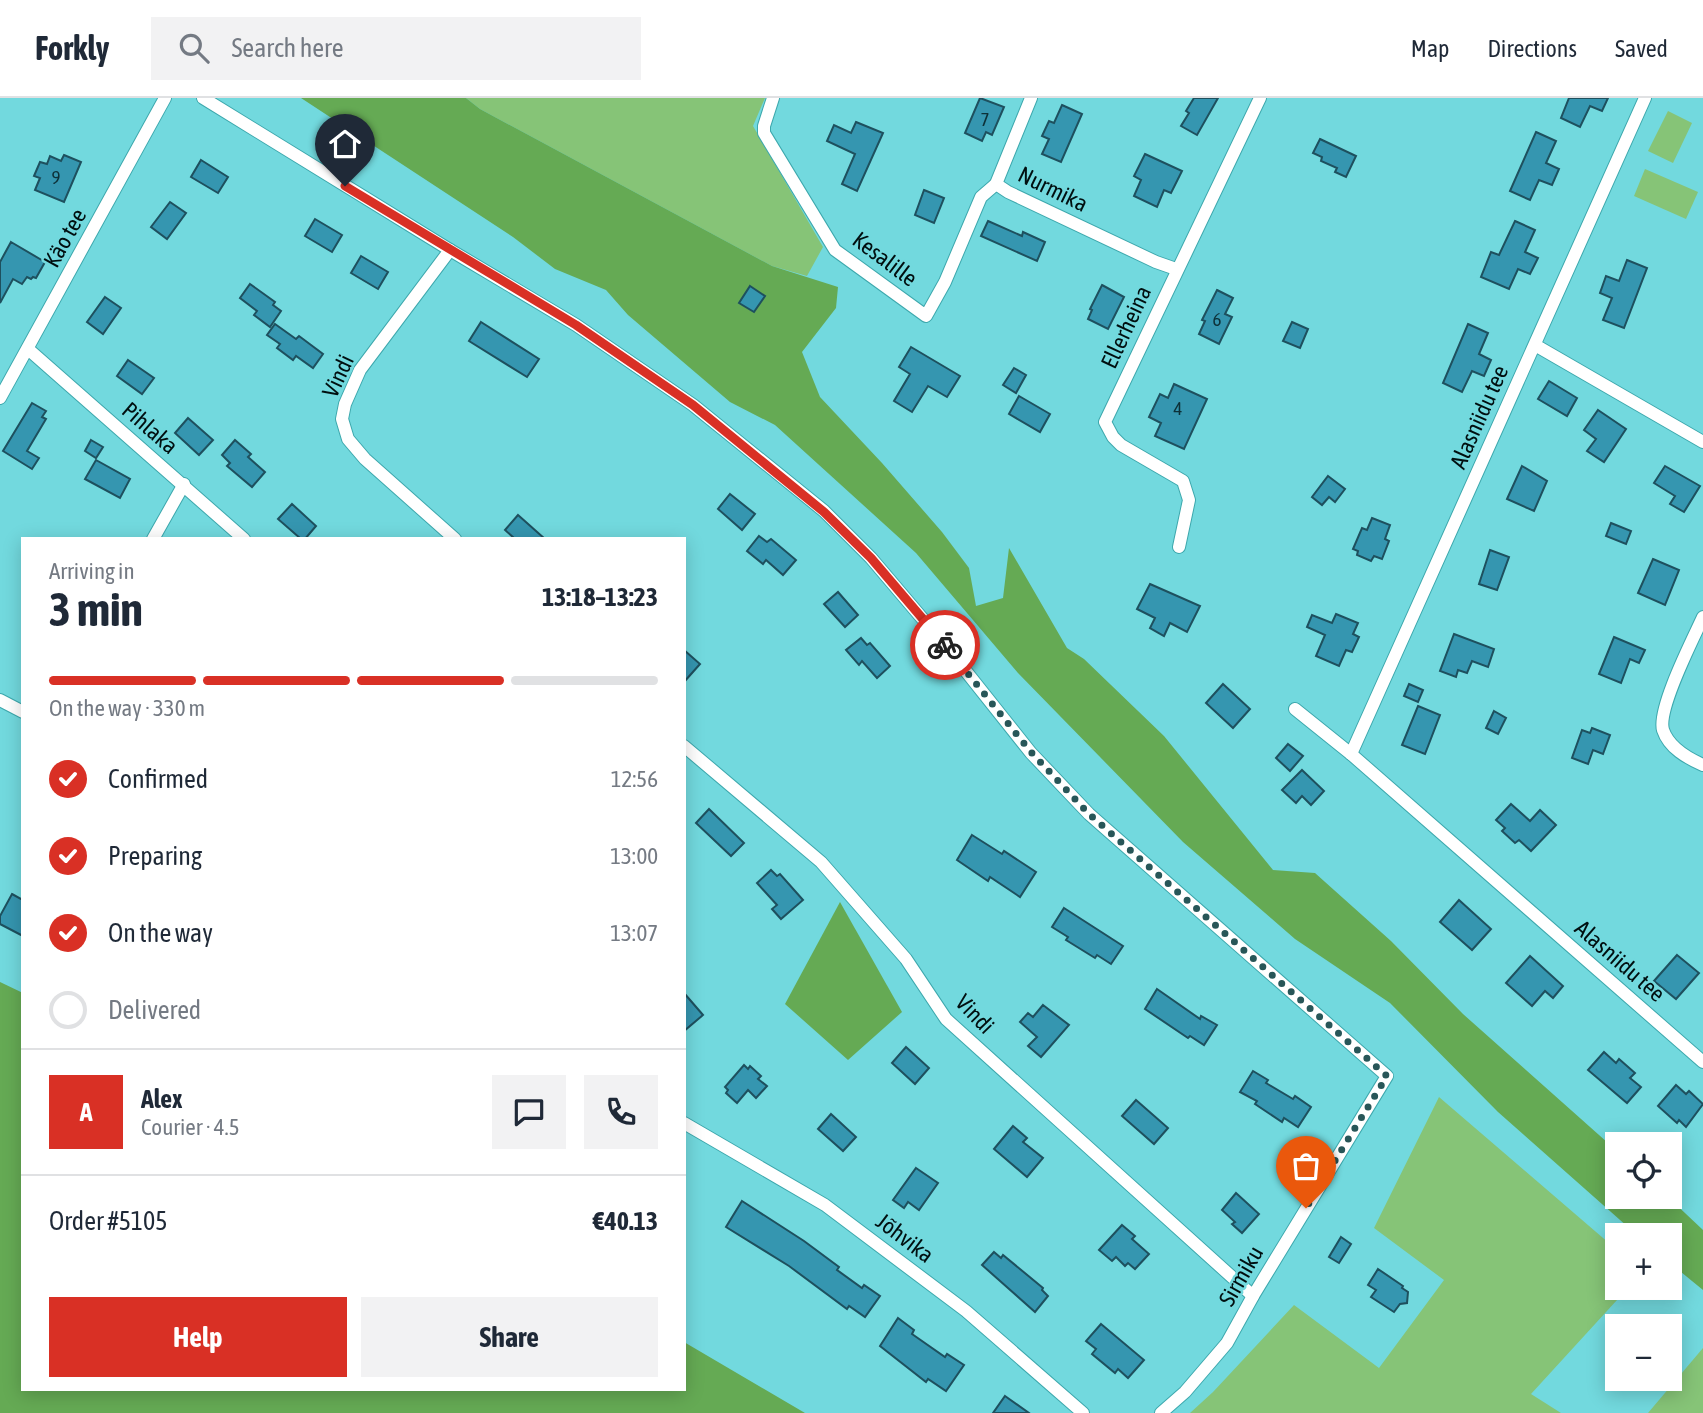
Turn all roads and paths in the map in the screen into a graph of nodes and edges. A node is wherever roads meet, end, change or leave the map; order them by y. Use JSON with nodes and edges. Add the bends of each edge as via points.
{"nodes":[{"id":1,"x":165,"y":98,"type":"edge"},
{"id":2,"x":203,"y":98,"type":"edge"},
{"id":3,"x":773,"y":98,"type":"edge"},
{"id":4,"x":1031,"y":98,"type":"edge"},
{"id":5,"x":1260,"y":98,"type":"edge"},
{"id":6,"x":1645,"y":98,"type":"edge"},
{"id":7,"x":996,"y":184,"type":"junction"},
{"id":8,"x":450,"y":250,"type":"junction"},
{"id":9,"x":1176,"y":269,"type":"junction"},
{"id":10,"x":1535,"y":345,"type":"junction"},
{"id":11,"x":28,"y":349,"type":"junction"},
{"id":12,"x":0,"y":398,"type":"edge"},
{"id":13,"x":1703,"y":442,"type":"edge"},
{"id":14,"x":184,"y":484,"type":"junction"},
{"id":15,"x":154,"y":537,"type":"edge"},
{"id":16,"x":242,"y":537,"type":"edge"},
{"id":17,"x":453,"y":537,"type":"edge"},
{"id":18,"x":1179,"y":547,"type":"dead end"},
{"id":19,"x":1703,"y":617,"type":"edge"},
{"id":20,"x":0,"y":700,"type":"edge"},
{"id":21,"x":1294,"y":709,"type":"dead end"},
{"id":22,"x":21,"y":711,"type":"edge"},
{"id":23,"x":686,"y":748,"type":"edge"},
{"id":24,"x":1351,"y":754,"type":"junction"},
{"id":25,"x":1703,"y":765,"type":"edge"},
{"id":26,"x":1703,"y":1062,"type":"edge"},
{"id":27,"x":686,"y":1124,"type":"edge"},
{"id":28,"x":1253,"y":1296,"type":"junction"},
{"id":29,"x":1083,"y":1413,"type":"edge"},
{"id":30,"x":1161,"y":1413,"type":"edge"}],
"edges":[{"from":1,"to":11,"type":"street","name":"Käo tee"},
{"from":2,"to":8,"type":"street"},
{"from":3,"to":7,"type":"street","name":"Kesalille","via":[[764,133],[835,250],[926,316],[981,197]]},
{"from":4,"to":7,"type":"street","name":"Nurmika"},
{"from":5,"to":9,"type":"street","name":"Ellerheina"},
{"from":6,"to":10,"type":"street","name":"Alasniidu tee"},
{"from":7,"to":9,"type":"street","name":"Nurmika"},
{"from":8,"to":17,"type":"street","name":"Vindi","via":[[360,370],[342,419],[348,439],[365,459]]},
{"from":8,"to":28,"type":"street","name":"Sirmiku","via":[[576,325],[693,405],[824,512],[871,558],[1031,752],[1089,814],[1387,1076]]},
{"from":9,"to":18,"type":"street","name":"Ellerheina","via":[[1105,422],[1121,445],[1183,481],[1189,499]]},
{"from":10,"to":13,"type":"street"},
{"from":10,"to":24,"type":"street","name":"Alasniidu tee"},
{"from":11,"to":12,"type":"street","name":"Käo tee"},
{"from":11,"to":14,"type":"street","name":"Pihlaka"},
{"from":14,"to":15,"type":"street"},
{"from":14,"to":16,"type":"street","name":"Pihlaka"},
{"from":19,"to":25,"type":"street","via":[[1664,706],[1662,728],[1685,757]]},
{"from":20,"to":22,"type":"street"},
{"from":21,"to":24,"type":"street","name":"Alasniidu tee"},
{"from":23,"to":28,"type":"street","name":"Vindi","via":[[821,862],[906,960],[946,1019]]},
{"from":24,"to":26,"type":"street","name":"Alasniidu tee"},
{"from":27,"to":29,"type":"street","name":"Jõhvika","via":[[825,1205],[966,1311]]},
{"from":28,"to":30,"type":"street","name":"Sirmiku","via":[[1227,1343]]}]}
